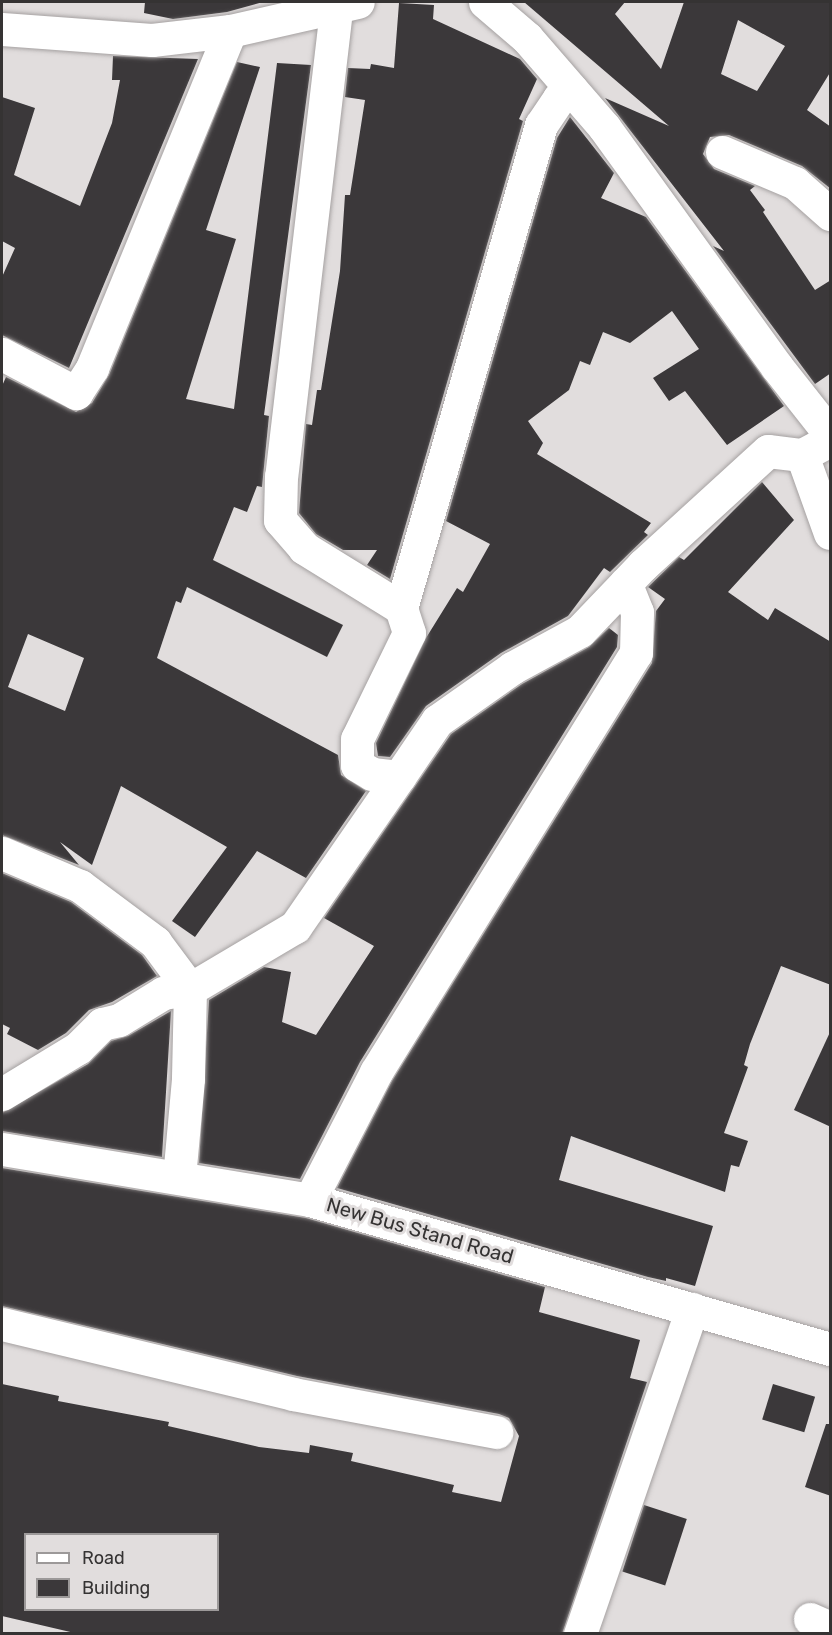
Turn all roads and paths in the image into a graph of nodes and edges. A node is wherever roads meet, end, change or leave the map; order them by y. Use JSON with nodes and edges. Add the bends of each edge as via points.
{"nodes":[{"id":1,"x":485,"y":2,"type":"edge"},
{"id":2,"x":347,"y":6,"type":"edge"},
{"id":3,"x":2,"y":29,"type":"edge"},
{"id":4,"x":230,"y":31,"type":"junction"},
{"id":5,"x":572,"y":90,"type":"junction"},
{"id":6,"x":722,"y":152,"type":"dead end"},
{"id":7,"x":831,"y":214,"type":"edge"},
{"id":8,"x":2,"y":354,"type":"edge"},
{"id":9,"x":831,"y":434,"type":"edge"},
{"id":10,"x":816,"y":448,"type":"edge"},
{"id":11,"x":831,"y":533,"type":"edge"},
{"id":12,"x":625,"y":583,"type":"junction"},
{"id":13,"x":401,"y":608,"type":"junction"},
{"id":14,"x":399,"y":777,"type":"junction"},
{"id":15,"x":2,"y":853,"type":"edge"},
{"id":16,"x":190,"y":989,"type":"junction"},
{"id":17,"x":2,"y":1094,"type":"edge"},
{"id":18,"x":2,"y":1149,"type":"edge"},
{"id":19,"x":179,"y":1178,"type":"junction"},
{"id":20,"x":310,"y":1200,"type":"junction"},
{"id":21,"x":692,"y":1309,"type":"junction"},
{"id":22,"x":2,"y":1324,"type":"edge"},
{"id":23,"x":831,"y":1349,"type":"edge"},
{"id":24,"x":496,"y":1432,"type":"dead end"},
{"id":25,"x":580,"y":1634,"type":"edge"}],
"edges":[{"from":1,"to":5,"type":"main road","via":[[503,13]]},
{"from":2,"to":4,"type":"main road"},
{"from":2,"to":13,"type":"main road","via":[[281,476],[280,520],[304,548]]},
{"from":3,"to":4,"type":"main road","via":[[152,40]]},
{"from":4,"to":8,"type":"main road","via":[[92,368],[76,393]]},
{"from":5,"to":9,"type":"main road","via":[[604,127],[777,367]]},
{"from":5,"to":13,"type":"main road","via":[[559,98],[542,125]]},
{"from":6,"to":7,"type":"main road","via":[[795,183]]},
{"from":10,"to":11,"type":"main road"},
{"from":10,"to":12,"type":"main road","via":[[768,451]]},
{"from":12,"to":14,"type":"main road","via":[[580,631],[512,668],[437,721]]},
{"from":12,"to":20,"type":"main road","via":[[637,612],[636,653],[376,1072]]},
{"from":13,"to":14,"type":"main road","via":[[409,633],[357,739],[357,765],[372,774]]},
{"from":14,"to":16,"type":"main road","via":[[295,927]]},
{"from":15,"to":16,"type":"main road","via":[[80,886],[155,942]]},
{"from":16,"to":17,"type":"main road","via":[[163,993],[119,1020],[102,1024],[78,1048]]},
{"from":16,"to":19,"type":"main road","via":[[188,1079]]},
{"from":18,"to":19,"type":"main road","name":"New Bus Stand Road"},
{"from":19,"to":20,"type":"main road","name":"New Bus Stand Road"},
{"from":20,"to":21,"type":"main road","name":"New Bus Stand Road"},
{"from":21,"to":23,"type":"main road","name":"New Bus Stand Road"},
{"from":21,"to":25,"type":"main road"},
{"from":22,"to":24,"type":"main road","via":[[293,1394]]}]}
